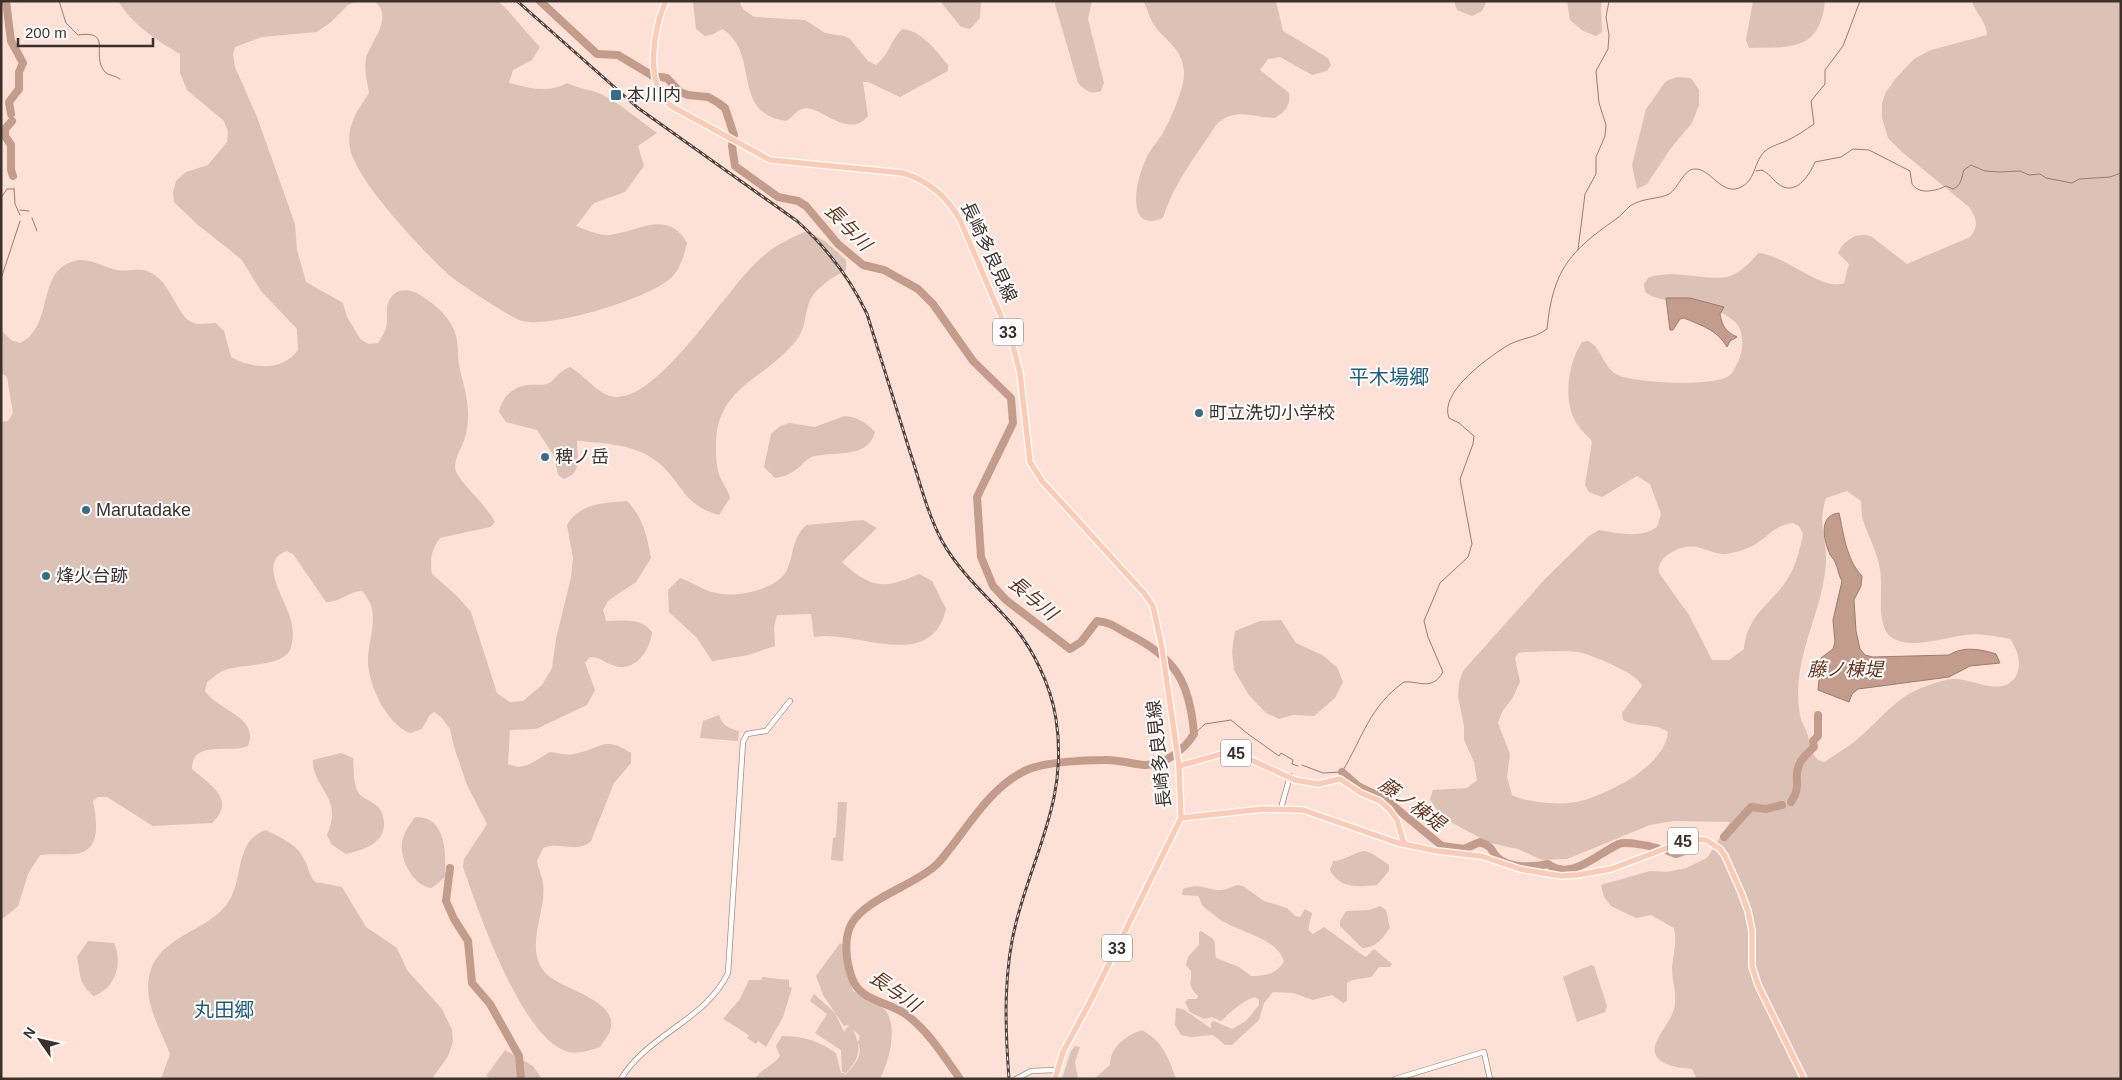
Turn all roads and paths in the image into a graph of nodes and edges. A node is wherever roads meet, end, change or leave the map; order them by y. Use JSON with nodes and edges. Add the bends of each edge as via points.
{"nodes":[{"id":1,"x":666,"y":1,"type":"edge"},
{"id":2,"x":790,"y":700,"type":"dead end"},
{"id":3,"x":1178,"y":764,"type":"junction"},
{"id":4,"x":1290,"y":776,"type":"junction"},
{"id":5,"x":1281,"y":808,"type":"junction"},
{"id":6,"x":1181,"y":818,"type":"junction"},
{"id":7,"x":1404,"y":844,"type":"junction"},
{"id":8,"x":1056,"y":1070,"type":"junction"},
{"id":9,"x":621,"y":1079,"type":"edge"},
{"id":10,"x":1016,"y":1079,"type":"edge"},
{"id":11,"x":1055,"y":1079,"type":"edge"},
{"id":12,"x":1395,"y":1079,"type":"edge"},
{"id":13,"x":1490,"y":1079,"type":"edge"},
{"id":14,"x":1804,"y":1079,"type":"edge"}],
"edges":[{"from":1,"to":3,"type":"main road","name":"長崎多良見線","number":"33","via":[[656,27],[655,70],[658,92],[664,100],[764,157],[781,162],[903,173],[920,179],[944,196],[960,220],[1012,342],[1020,373],[1030,462],[1042,481],[1153,606]]},
{"from":2,"to":9,"type":"street","via":[[766,731],[747,734],[743,742],[728,973],[710,1001],[639,1058]]},
{"from":3,"to":4,"type":"main road","number":"45","via":[[1236,753]]},
{"from":3,"to":6,"type":"main road","name":"長崎多良見線","number":"33"},
{"from":4,"to":5,"type":"street"},
{"from":4,"to":7,"type":"main road","number":"45","via":[[1318,784],[1340,780],[1380,801],[1397,820]]},
{"from":5,"to":6,"type":"main road","number":"45"},
{"from":5,"to":7,"type":"main road","number":"45","via":[[1303,810]]},
{"from":6,"to":8,"type":"main road","name":"長崎多良見線","number":"33","via":[[1094,995],[1062,1052]]},
{"from":7,"to":14,"type":"main road","number":"45","via":[[1481,856],[1520,869],[1577,876],[1611,869],[1691,839],[1699,838],[1713,844],[1725,856],[1748,911],[1752,931],[1752,966],[1758,985]]},
{"from":8,"to":10,"type":"street","via":[[1031,1072]]},
{"from":8,"to":11,"type":"main road","name":"長崎多良見線","number":"33"},
{"from":12,"to":13,"type":"street","via":[[1484,1052]]}]}
